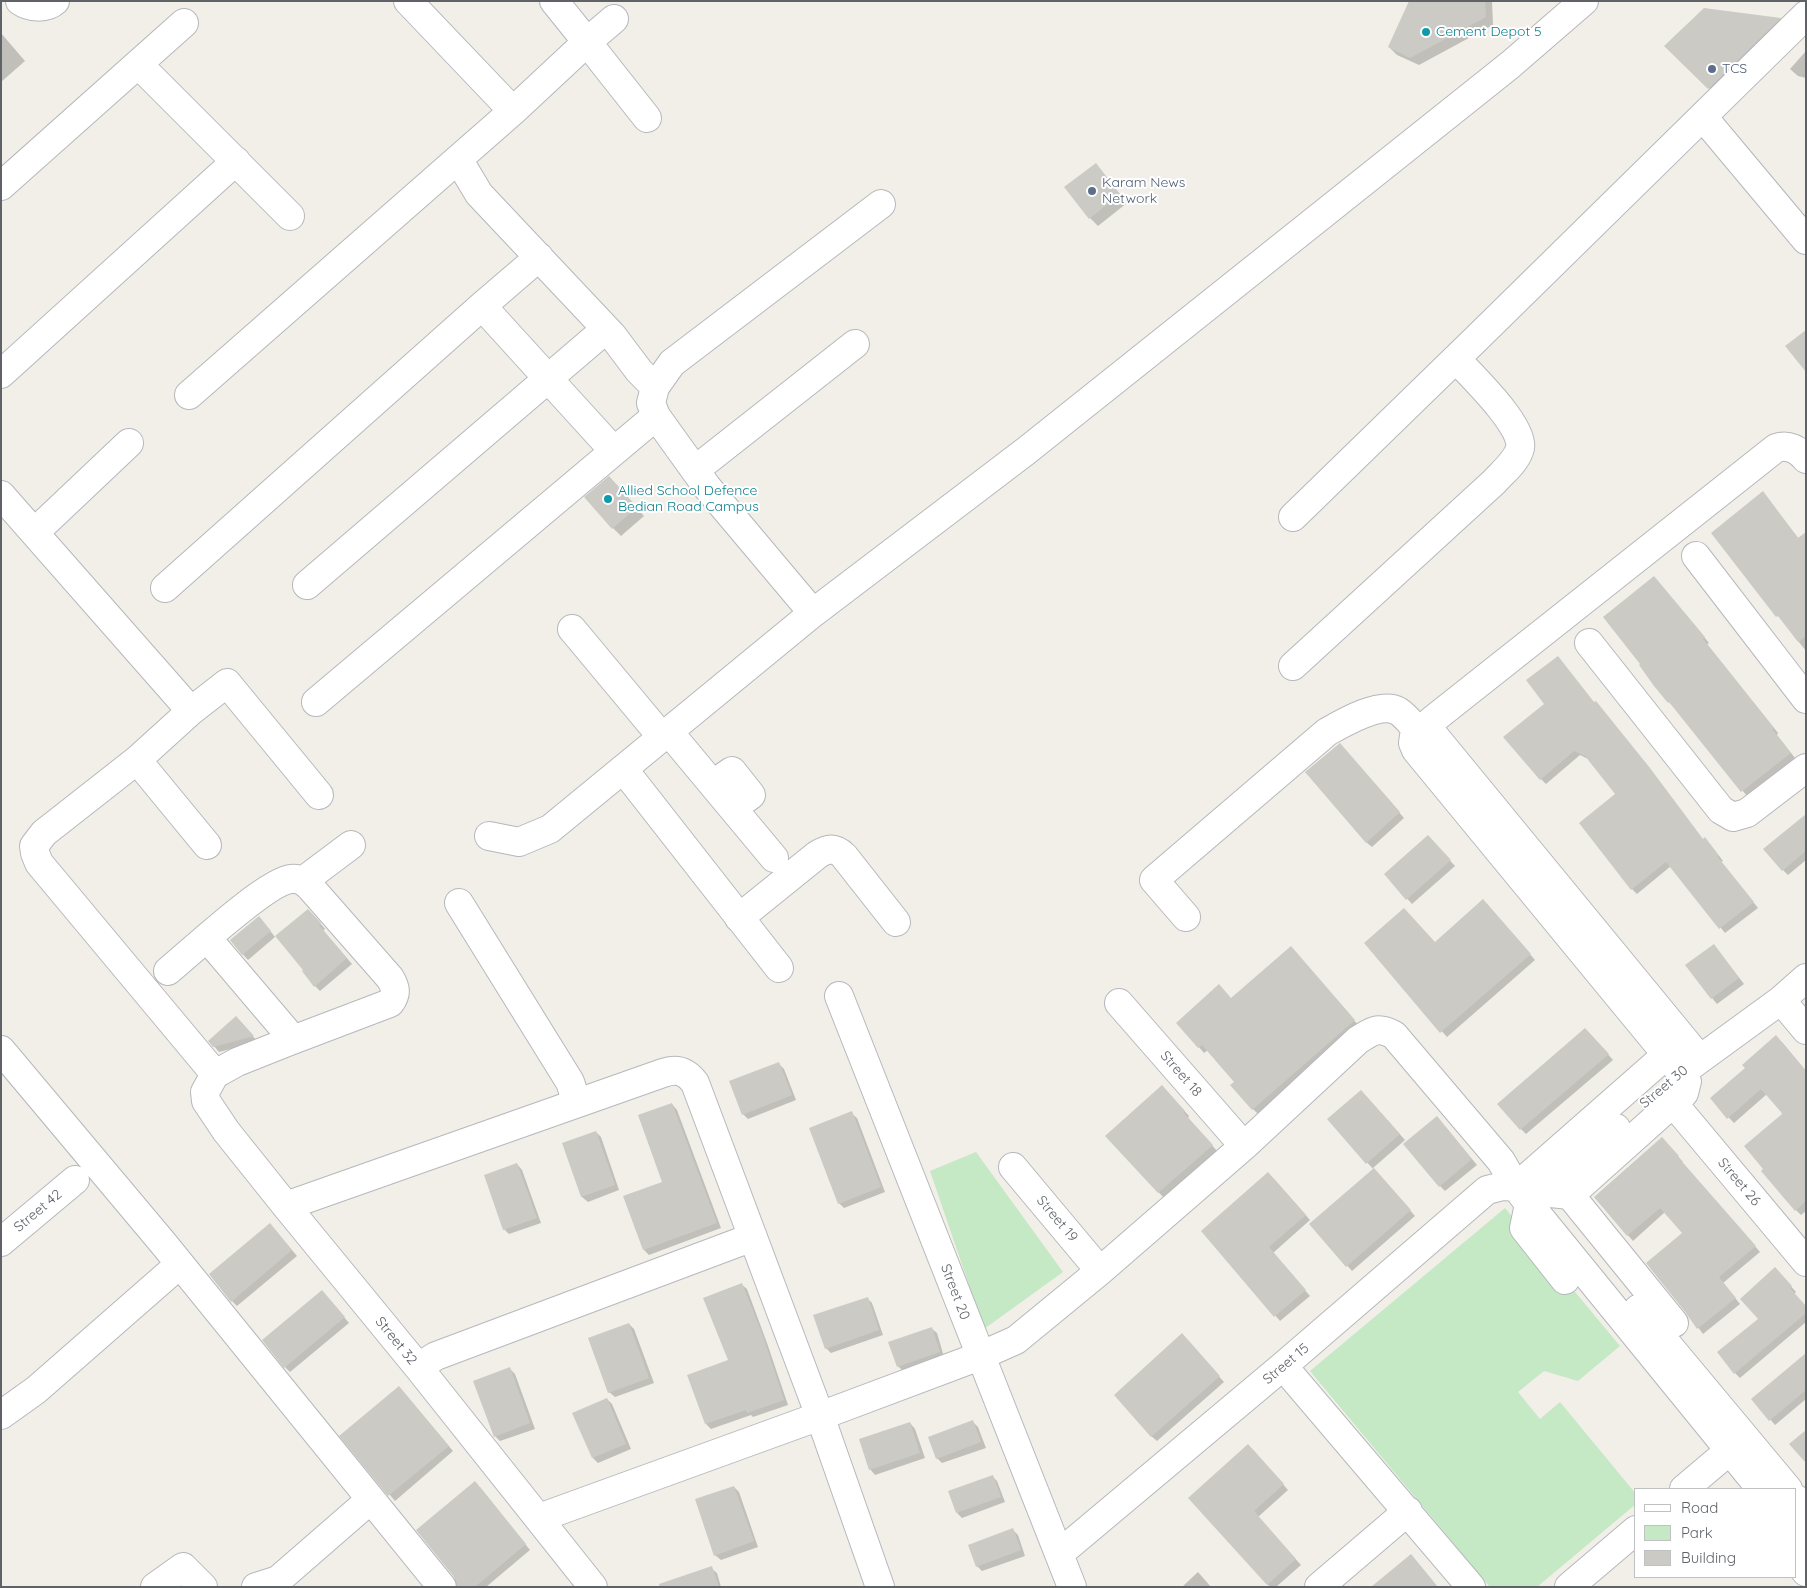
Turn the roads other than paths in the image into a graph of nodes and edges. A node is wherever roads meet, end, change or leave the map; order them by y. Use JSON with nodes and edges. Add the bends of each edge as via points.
{"nodes":[{"id":1,"x":20,"y":1,"type":"edge"},
{"id":2,"x":55,"y":1,"type":"edge"},
{"id":3,"x":408,"y":1,"type":"edge"},
{"id":4,"x":554,"y":1,"type":"edge"},
{"id":5,"x":1584,"y":1,"type":"edge"},
{"id":6,"x":1806,"y":14,"type":"edge"},
{"id":7,"x":614,"y":20,"type":"dead end"},
{"id":8,"x":184,"y":23,"type":"dead end"},
{"id":9,"x":587,"y":42,"type":"junction"},
{"id":10,"x":138,"y":64,"type":"junction"},
{"id":11,"x":512,"y":111,"type":"junction"},
{"id":12,"x":1703,"y":117,"type":"junction"},
{"id":13,"x":648,"y":118,"type":"dead end"},
{"id":14,"x":458,"y":159,"type":"junction"},
{"id":15,"x":236,"y":162,"type":"junction"},
{"id":16,"x":1,"y":186,"type":"edge"},
{"id":17,"x":881,"y":204,"type":"dead end"},
{"id":18,"x":290,"y":216,"type":"dead end"},
{"id":19,"x":1806,"y":240,"type":"edge"},
{"id":20,"x":539,"y":257,"type":"junction"},
{"id":21,"x":482,"y":306,"type":"junction"},
{"id":22,"x":606,"y":329,"type":"junction"},
{"id":23,"x":856,"y":344,"type":"dead end"},
{"id":24,"x":1456,"y":359,"type":"junction"},
{"id":25,"x":1,"y":374,"type":"edge"},
{"id":26,"x":548,"y":378,"type":"junction"},
{"id":27,"x":655,"y":387,"type":"junction"},
{"id":28,"x":189,"y":395,"type":"dead end"},
{"id":29,"x":656,"y":416,"type":"junction"},
{"id":30,"x":129,"y":443,"type":"dead end"},
{"id":31,"x":614,"y":451,"type":"junction"},
{"id":32,"x":1804,"y":453,"type":"edge"},
{"id":33,"x":695,"y":470,"type":"junction"},
{"id":34,"x":1,"y":495,"type":"edge"},
{"id":35,"x":1292,"y":517,"type":"dead end"},
{"id":36,"x":34,"y":532,"type":"junction"},
{"id":37,"x":1696,"y":556,"type":"dead end"},
{"id":38,"x":308,"y":585,"type":"dead end"},
{"id":39,"x":165,"y":588,"type":"dead end"},
{"id":40,"x":813,"y":613,"type":"junction"},
{"id":41,"x":572,"y":629,"type":"dead end"},
{"id":42,"x":1589,"y":643,"type":"dead end"},
{"id":43,"x":1293,"y":666,"type":"dead end"},
{"id":44,"x":1806,"y":699,"type":"edge"},
{"id":45,"x":316,"y":702,"type":"dead end"},
{"id":46,"x":191,"y":711,"type":"junction"},
{"id":47,"x":1418,"y":731,"type":"junction"},
{"id":48,"x":666,"y":734,"type":"junction"},
{"id":49,"x":137,"y":760,"type":"junction"},
{"id":50,"x":1806,"y":768,"type":"edge"},
{"id":51,"x":624,"y":770,"type":"junction"},
{"id":52,"x":319,"y":795,"type":"dead end"},
{"id":53,"x":489,"y":836,"type":"dead end"},
{"id":54,"x":351,"y":844,"type":"dead end"},
{"id":55,"x":207,"y":845,"type":"dead end"},
{"id":56,"x":774,"y":858,"type":"dead end"},
{"id":57,"x":303,"y":881,"type":"junction"},
{"id":58,"x":459,"y":903,"type":"dead end"},
{"id":59,"x":1186,"y":917,"type":"dead end"},
{"id":60,"x":738,"y":918,"type":"junction"},
{"id":61,"x":896,"y":922,"type":"dead end"},
{"id":62,"x":207,"y":938,"type":"junction"},
{"id":63,"x":778,"y":968,"type":"dead end"},
{"id":64,"x":168,"y":971,"type":"dead end"},
{"id":65,"x":1806,"y":978,"type":"edge"},
{"id":66,"x":839,"y":996,"type":"dead end"},
{"id":67,"x":1781,"y":1000,"type":"junction"},
{"id":68,"x":1119,"y":1003,"type":"dead end"},
{"id":69,"x":1628,"y":1026,"type":"dead end"},
{"id":70,"x":1806,"y":1030,"type":"edge"},
{"id":71,"x":290,"y":1041,"type":"junction"},
{"id":72,"x":1,"y":1050,"type":"edge"},
{"id":73,"x":1675,"y":1055,"type":"junction"},
{"id":74,"x":210,"y":1083,"type":"junction"},
{"id":75,"x":577,"y":1103,"type":"junction"},
{"id":76,"x":1673,"y":1103,"type":"junction"},
{"id":77,"x":1244,"y":1146,"type":"junction"},
{"id":78,"x":1013,"y":1167,"type":"dead end"},
{"id":79,"x":75,"y":1180,"type":"dead end"},
{"id":80,"x":1529,"y":1190,"type":"junction"},
{"id":81,"x":1570,"y":1195,"type":"junction"},
{"id":82,"x":286,"y":1206,"type":"junction"},
{"id":83,"x":754,"y":1237,"type":"junction"},
{"id":84,"x":1,"y":1242,"type":"edge"},
{"id":85,"x":1806,"y":1262,"type":"edge"},
{"id":86,"x":180,"y":1264,"type":"junction"},
{"id":87,"x":1100,"y":1271,"type":"junction"},
{"id":88,"x":980,"y":1356,"type":"junction"},
{"id":89,"x":1283,"y":1366,"type":"junction"},
{"id":90,"x":418,"y":1367,"type":"junction"},
{"id":91,"x":1,"y":1415,"type":"edge"},
{"id":92,"x":820,"y":1416,"type":"junction"},
{"id":93,"x":1722,"y":1457,"type":"junction"},
{"id":94,"x":1806,"y":1485,"type":"edge"},
{"id":95,"x":1685,"y":1488,"type":"edge"},
{"id":96,"x":1737,"y":1488,"type":"edge"},
{"id":97,"x":1760,"y":1488,"type":"edge"},
{"id":98,"x":1787,"y":1488,"type":"edge"},
{"id":99,"x":370,"y":1500,"type":"junction"},
{"id":100,"x":1797,"y":1500,"type":"edge"},
{"id":101,"x":1408,"y":1511,"type":"junction"},
{"id":102,"x":1806,"y":1511,"type":"edge"},
{"id":103,"x":539,"y":1518,"type":"junction"},
{"id":104,"x":1634,"y":1532,"type":"edge"},
{"id":105,"x":1797,"y":1533,"type":"edge"},
{"id":106,"x":1806,"y":1544,"type":"edge"},
{"id":107,"x":1060,"y":1554,"type":"junction"},
{"id":108,"x":1797,"y":1561,"type":"edge"},
{"id":109,"x":1806,"y":1572,"type":"edge"},
{"id":110,"x":154,"y":1587,"type":"edge"},
{"id":111,"x":203,"y":1587,"type":"edge"},
{"id":112,"x":256,"y":1587,"type":"edge"},
{"id":113,"x":442,"y":1587,"type":"edge"},
{"id":114,"x":593,"y":1587,"type":"edge"},
{"id":115,"x":880,"y":1587,"type":"edge"},
{"id":116,"x":1072,"y":1587,"type":"edge"},
{"id":117,"x":1319,"y":1587,"type":"edge"},
{"id":118,"x":1471,"y":1587,"type":"edge"},
{"id":119,"x":1569,"y":1587,"type":"edge"}],
"edges":[{"from":1,"to":2,"type":"street","via":[[34,7]]},
{"from":3,"to":11,"type":"street"},
{"from":4,"to":9,"type":"street"},
{"from":5,"to":40,"type":"street","via":[[1510,65],[1042,438]]},
{"from":6,"to":12,"type":"street"},
{"from":7,"to":9,"type":"street"},
{"from":8,"to":10,"type":"street"},
{"from":9,"to":11,"type":"street"},
{"from":9,"to":13,"type":"street"},
{"from":10,"to":15,"type":"street"},
{"from":10,"to":16,"type":"street"},
{"from":11,"to":14,"type":"street"},
{"from":12,"to":19,"type":"street"},
{"from":12,"to":24,"type":"street"},
{"from":14,"to":20,"type":"street","via":[[479,194]]},
{"from":14,"to":28,"type":"street"},
{"from":15,"to":18,"type":"street"},
{"from":15,"to":25,"type":"street"},
{"from":17,"to":27,"type":"street","via":[[672,363]]},
{"from":20,"to":21,"type":"street"},
{"from":20,"to":22,"type":"street"},
{"from":21,"to":26,"type":"street"},
{"from":21,"to":39,"type":"street"},
{"from":22,"to":26,"type":"street"},
{"from":22,"to":27,"type":"street"},
{"from":23,"to":33,"type":"street"},
{"from":24,"to":35,"type":"street"},
{"from":24,"to":43,"type":"street","via":[[1511,420],[1520,447],[1514,460]]},
{"from":26,"to":31,"type":"street"},
{"from":26,"to":38,"type":"street"},
{"from":27,"to":29,"type":"street","via":[[651,403]]},
{"from":29,"to":31,"type":"street"},
{"from":29,"to":33,"type":"street"},
{"from":30,"to":36,"type":"street"},
{"from":31,"to":45,"type":"street"},
{"from":32,"to":47,"type":"street","via":[[1783,446],[1776,448]]},
{"from":33,"to":40,"type":"street"},
{"from":34,"to":36,"type":"street"},
{"from":36,"to":46,"type":"street"},
{"from":37,"to":44,"type":"street"},
{"from":40,"to":48,"type":"street"},
{"from":41,"to":48,"type":"street"},
{"from":42,"to":50,"type":"street","via":[[1721,810],[1733,817],[1747,813]]},
{"from":46,"to":49,"type":"street","name":"Street 32"},
{"from":46,"to":52,"type":"street","name":"Street 32","via":[[227,683]]},
{"from":47,"to":59,"type":"street","via":[[1398,711],[1388,709],[1368,712],[1327,732],[1154,880]]},
{"from":47,"to":73,"type":"street","via":[[1432,733]]},
{"from":48,"to":51,"type":"street"},
{"from":48,"to":56,"type":"street","via":[[713,784],[732,771],[751,795],[733,808]]},
{"from":49,"to":55,"type":"street"},
{"from":49,"to":74,"type":"street","name":"Street 32","via":[[44,833],[34,846],[35,853]]},
{"from":51,"to":53,"type":"street","via":[[550,829],[519,842]]},
{"from":51,"to":60,"type":"street"},
{"from":54,"to":57,"type":"street"},
{"from":57,"to":62,"type":"street","via":[[291,879],[278,883]]},
{"from":57,"to":71,"type":"street","via":[[390,978],[396,992],[390,1003],[384,1006]]},
{"from":58,"to":75,"type":"street","via":[[570,1082]]},
{"from":60,"to":61,"type":"street","via":[[829,849],[844,856]]},
{"from":60,"to":63,"type":"street"},
{"from":62,"to":64,"type":"street"},
{"from":62,"to":71,"type":"street","via":[[286,1030]]},
{"from":65,"to":67,"type":"street","name":"Street 30"},
{"from":66,"to":88,"type":"street","name":"Street 20"},
{"from":67,"to":70,"type":"street"},
{"from":67,"to":73,"type":"street","name":"Street 30","via":[[1729,1039]]},
{"from":68,"to":77,"type":"street","name":"Street 18"},
{"from":69,"to":73,"type":"street"},
{"from":71,"to":74,"type":"street","via":[[237,1062]]},
{"from":72,"to":86,"type":"street"},
{"from":73,"to":76,"type":"street","via":[[1687,1082],[1684,1093]]},
{"from":73,"to":80,"type":"street","name":"Street 30"},
{"from":73,"to":80,"type":"street","via":[[1526,1158]]},
{"from":74,"to":82,"type":"street","name":"Street 32","via":[[206,1100],[226,1131]]},
{"from":75,"to":82,"type":"street"},
{"from":75,"to":83,"type":"street","via":[[672,1070],[689,1074]]},
{"from":76,"to":81,"type":"street"},
{"from":76,"to":85,"type":"street","name":"Street 26"},
{"from":77,"to":80,"type":"street","via":[[1358,1040],[1372,1031],[1383,1029],[1394,1035]]},
{"from":77,"to":87,"type":"street"},
{"from":78,"to":87,"type":"street","name":"Street 19"},
{"from":79,"to":84,"type":"street","name":"Street 42"},
{"from":80,"to":81,"type":"street","name":"Street 15"},
{"from":80,"to":89,"type":"street","name":"Street 15","via":[[1504,1186],[1487,1190]]},
{"from":80,"to":93,"type":"street"},
{"from":80,"to":98,"type":"street"},
{"from":81,"to":94,"type":"street"},
{"from":82,"to":90,"type":"street","name":"Street 32"},
{"from":83,"to":90,"type":"street","via":[[436,1356]]},
{"from":83,"to":92,"type":"street"},
{"from":86,"to":91,"type":"street","via":[[36,1390]]},
{"from":86,"to":99,"type":"street"},
{"from":87,"to":88,"type":"street","via":[[1016,1340]]},
{"from":88,"to":92,"type":"street"},
{"from":88,"to":107,"type":"street","name":"Street 20"},
{"from":89,"to":101,"type":"street"},
{"from":89,"to":107,"type":"street","name":"Street 15"},
{"from":90,"to":103,"type":"street","name":"Street 32"},
{"from":92,"to":103,"type":"street"},
{"from":92,"to":115,"type":"street"},
{"from":93,"to":95,"type":"street"},
{"from":93,"to":96,"type":"street"},
{"from":93,"to":97,"type":"street"},
{"from":99,"to":112,"type":"street","via":[[278,1580]]},
{"from":99,"to":113,"type":"street"},
{"from":100,"to":102,"type":"street"},
{"from":101,"to":117,"type":"street"},
{"from":101,"to":118,"type":"street"},
{"from":103,"to":114,"type":"street","name":"Street 32"},
{"from":104,"to":119,"type":"street"},
{"from":105,"to":106,"type":"street"},
{"from":107,"to":116,"type":"street","name":"Street 20"},
{"from":108,"to":109,"type":"street"},
{"from":110,"to":111,"type":"street","via":[[182,1567]]}]}
